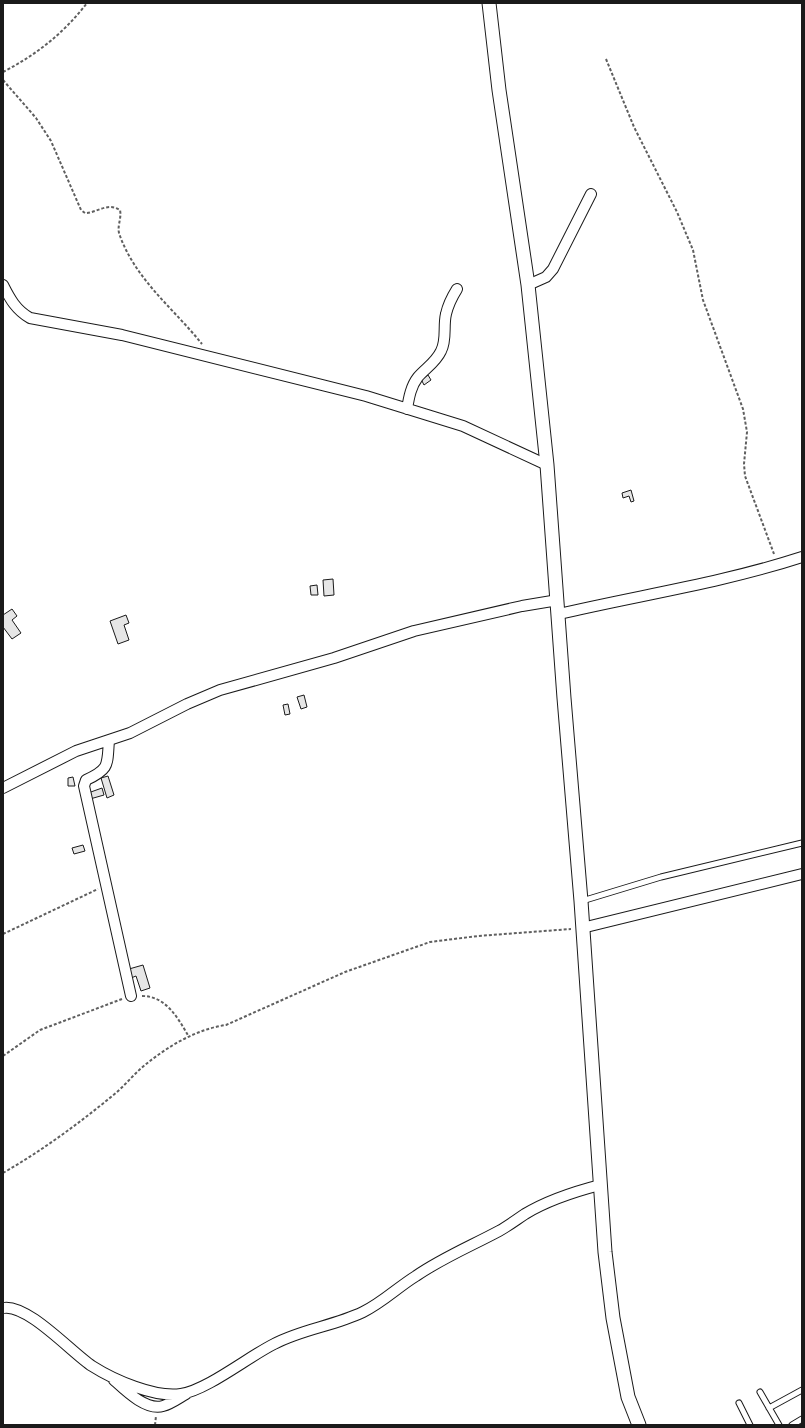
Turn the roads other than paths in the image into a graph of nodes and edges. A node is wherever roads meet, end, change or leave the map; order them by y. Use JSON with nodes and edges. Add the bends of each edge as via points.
{"nodes":[{"id":1,"x":489,"y":3,"type":"edge"},
{"id":2,"x":591,"y":194,"type":"dead end"},
{"id":3,"x":528,"y":285,"type":"junction"},
{"id":4,"x":3,"y":286,"type":"edge"},
{"id":5,"x":457,"y":289,"type":"dead end"},
{"id":6,"x":407,"y":409,"type":"junction"},
{"id":7,"x":547,"y":464,"type":"junction"},
{"id":8,"x":802,"y":557,"type":"edge"},
{"id":9,"x":558,"y":600,"type":"junction"},
{"id":10,"x":559,"y":614,"type":"junction"},
{"id":11,"x":109,"y":740,"type":"junction"},
{"id":12,"x":3,"y":788,"type":"edge"},
{"id":13,"x":802,"y":843,"type":"edge"},
{"id":14,"x":802,"y":874,"type":"edge"},
{"id":15,"x":581,"y":901,"type":"junction"},
{"id":16,"x":582,"y":928,"type":"junction"},
{"id":17,"x":131,"y":996,"type":"road end"},
{"id":18,"x":600,"y":1185,"type":"junction"},
{"id":19,"x":3,"y":1308,"type":"edge"},
{"id":20,"x":108,"y":1374,"type":"junction"},
{"id":21,"x":194,"y":1390,"type":"junction"},
{"id":22,"x":802,"y":1390,"type":"edge"},
{"id":23,"x":760,"y":1392,"type":"dead end"},
{"id":24,"x":739,"y":1404,"type":"dead end"},
{"id":25,"x":768,"y":1408,"type":"junction"},
{"id":26,"x":802,"y":1419,"type":"edge"},
{"id":27,"x":638,"y":1425,"type":"edge"},
{"id":28,"x":750,"y":1425,"type":"edge"},
{"id":29,"x":779,"y":1425,"type":"edge"},
{"id":30,"x":792,"y":1425,"type":"edge"}],
"edges":[{"from":1,"to":3,"type":"street","via":[[499,90]]},
{"from":2,"to":3,"type":"street","via":[[553,269],[546,278]]},
{"from":3,"to":7,"type":"street"},
{"from":4,"to":6,"type":"street","via":[[11,302],[30,318],[122,335],[366,396]]},
{"from":5,"to":6,"type":"street","via":[[446,315],[442,350],[412,387]]},
{"from":6,"to":7,"type":"street","via":[[463,426]]},
{"from":7,"to":9,"type":"street"},
{"from":8,"to":10,"type":"street","via":[[686,588]]},
{"from":9,"to":10,"type":"street"},
{"from":9,"to":11,"type":"street","via":[[414,631],[327,660],[220,690],[186,704],[130,733]]},
{"from":10,"to":15,"type":"street","via":[[564,706]]},
{"from":11,"to":12,"type":"street","via":[[76,751]]},
{"from":11,"to":17,"type":"street","via":[[105,770],[86,780],[84,786]]},
{"from":13,"to":15,"type":"lane","via":[[661,877]]},
{"from":14,"to":16,"type":"street"},
{"from":15,"to":16,"type":"street"},
{"from":16,"to":18,"type":"street"},
{"from":18,"to":21,"type":"street","via":[[573,1192],[524,1214],[500,1230],[434,1264],[363,1312],[286,1338]]},
{"from":18,"to":27,"type":"street","via":[[612,1318],[628,1397]]},
{"from":19,"to":20,"type":"street","via":[[17,1309],[32,1318],[92,1366]]},
{"from":20,"to":21,"type":"street","via":[[146,1390],[162,1393],[181,1394]]},
{"from":20,"to":21,"type":"street","via":[[141,1401],[158,1407]]},
{"from":22,"to":25,"type":"lane"},
{"from":23,"to":25,"type":"lane"},
{"from":24,"to":28,"type":"lane"},
{"from":25,"to":29,"type":"lane"},
{"from":26,"to":30,"type":"lane"}]}
